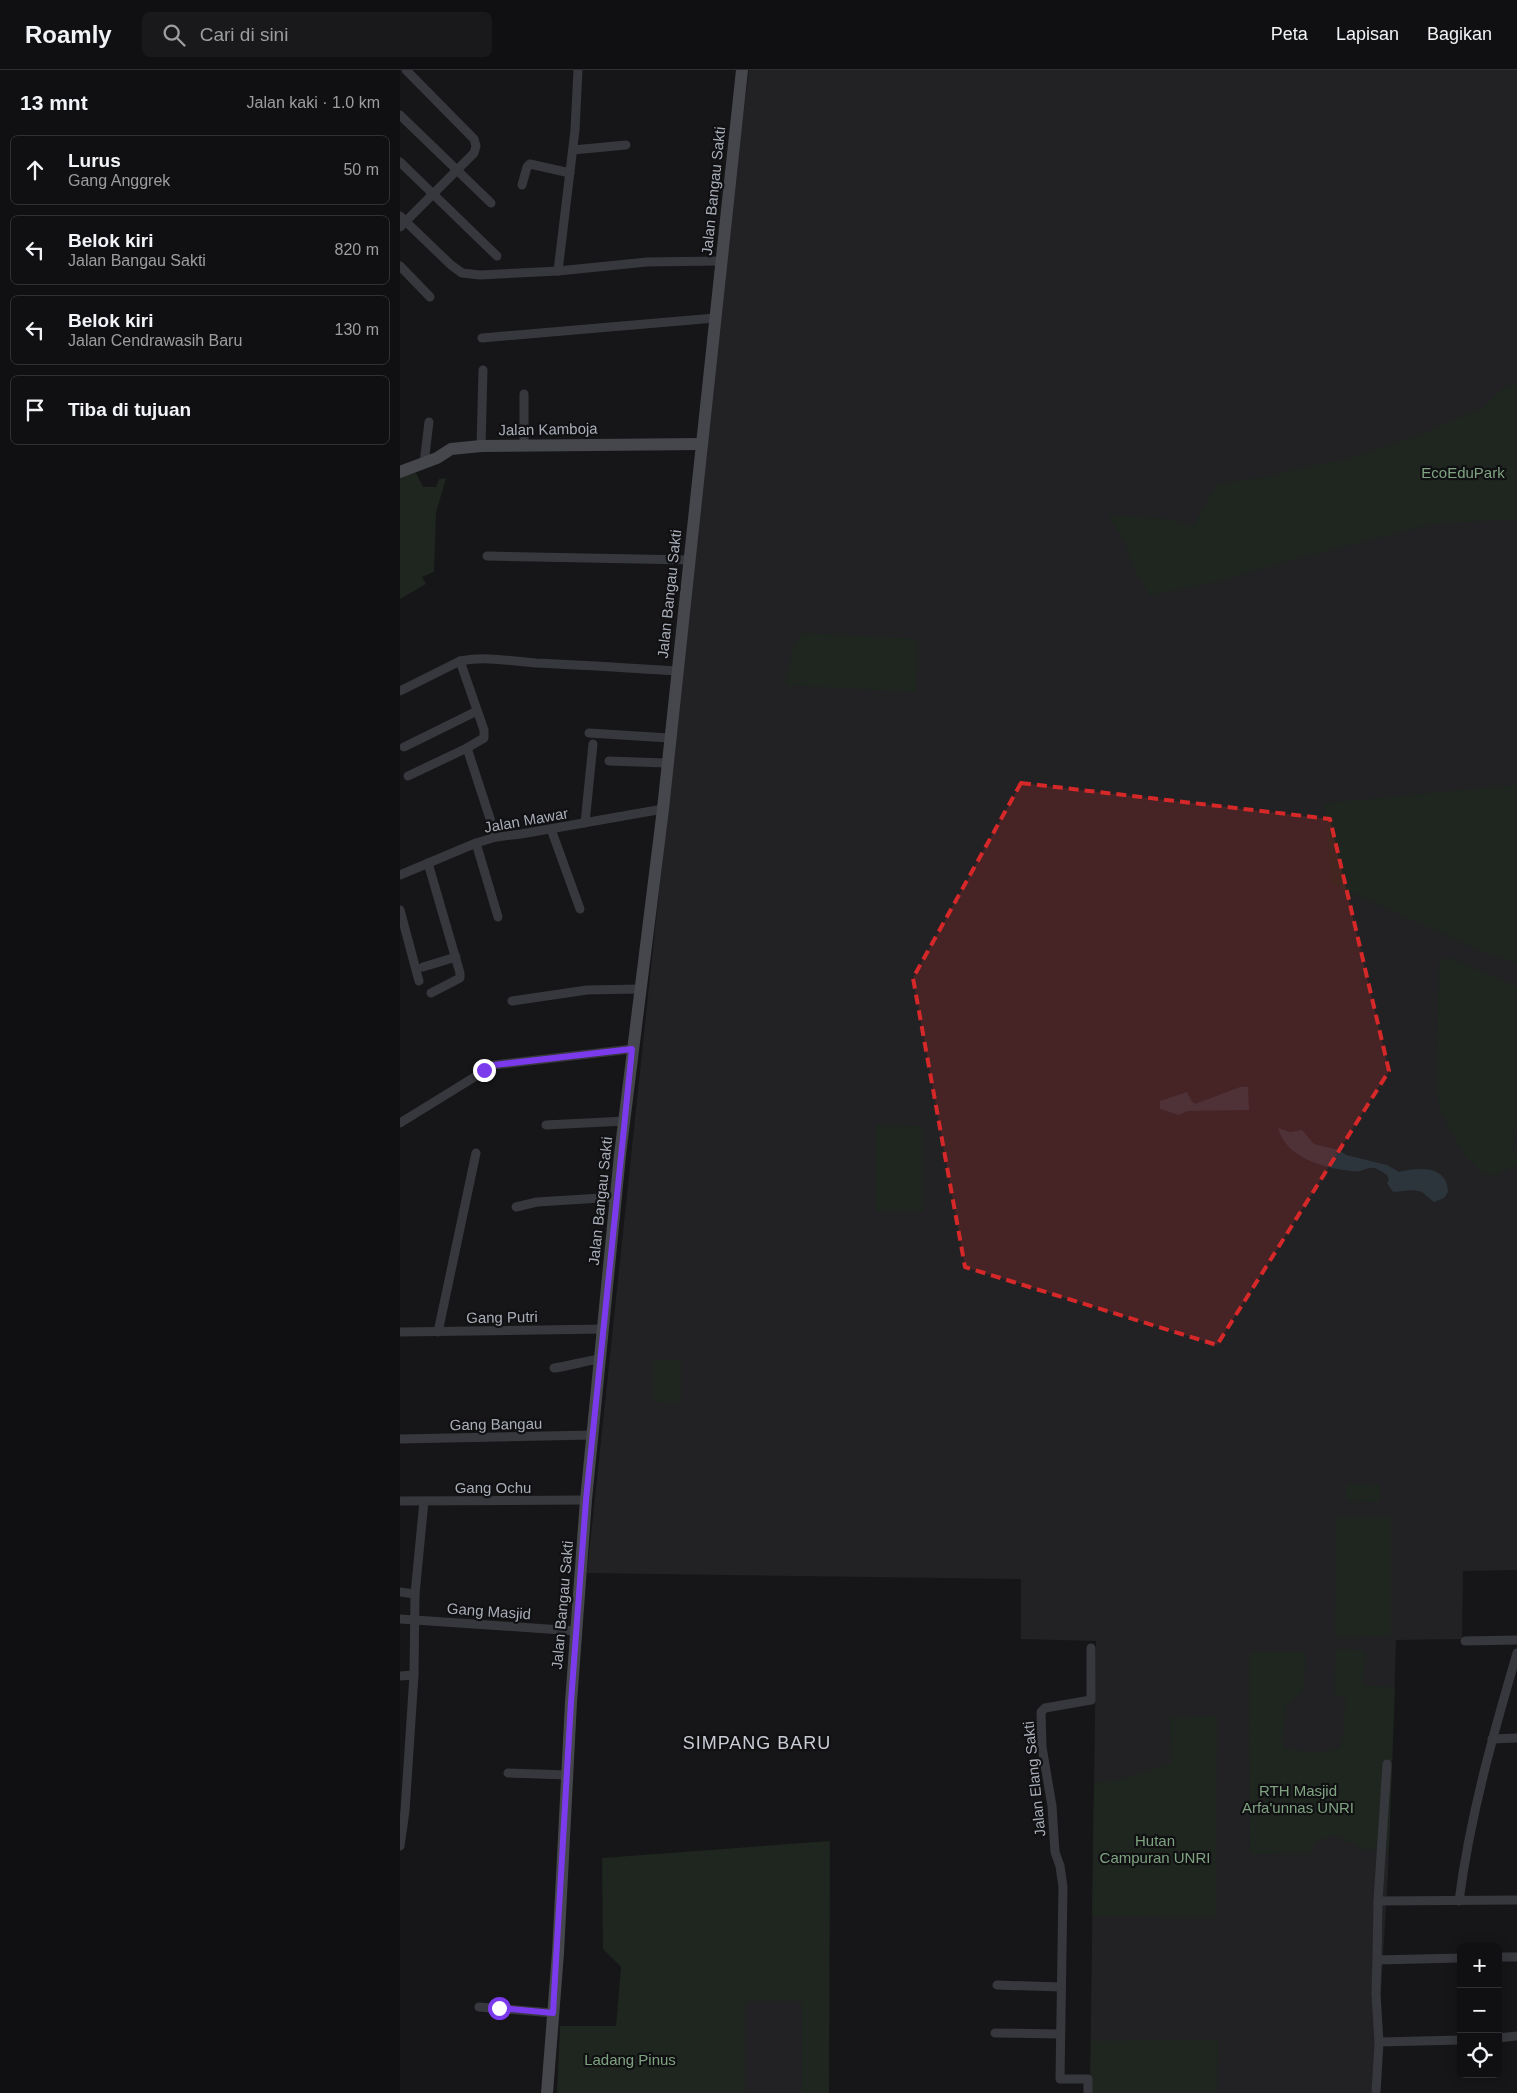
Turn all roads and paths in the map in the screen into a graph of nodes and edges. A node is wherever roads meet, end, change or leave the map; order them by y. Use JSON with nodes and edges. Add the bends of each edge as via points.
{"nodes":[{"id":1,"x":406,"y":70,"type":"edge"},
{"id":2,"x":578,"y":70,"type":"edge"},
{"id":3,"x":742,"y":70,"type":"edge"},
{"id":4,"x":400,"y":115,"type":"edge"},
{"id":5,"x":626,"y":145,"type":"dead end"},
{"id":6,"x":573,"y":150,"type":"junction"},
{"id":7,"x":400,"y":162,"type":"edge"},
{"id":8,"x":458,"y":169,"type":"junction"},
{"id":9,"x":570,"y":173,"type":"junction"},
{"id":10,"x":522,"y":186,"type":"dead end"},
{"id":11,"x":433,"y":194,"type":"junction"},
{"id":12,"x":491,"y":203,"type":"dead end"},
{"id":13,"x":402,"y":222,"type":"edge"},
{"id":14,"x":497,"y":256,"type":"dead end"},
{"id":15,"x":721,"y":262,"type":"junction"},
{"id":16,"x":400,"y":266,"type":"edge"},
{"id":17,"x":558,"y":271,"type":"junction"},
{"id":18,"x":430,"y":297,"type":"dead end"},
{"id":19,"x":715,"y":318,"type":"junction"},
{"id":20,"x":482,"y":338,"type":"dead end"},
{"id":21,"x":483,"y":370,"type":"dead end"},
{"id":22,"x":524,"y":394,"type":"dead end"},
{"id":23,"x":429,"y":422,"type":"dead end"},
{"id":24,"x":702,"y":444,"type":"junction"},
{"id":25,"x":481,"y":446,"type":"junction"},
{"id":26,"x":524,"y":446,"type":"junction"},
{"id":27,"x":424,"y":463,"type":"junction"},
{"id":28,"x":400,"y":472,"type":"edge"},
{"id":29,"x":487,"y":556,"type":"dead end"},
{"id":30,"x":690,"y":560,"type":"junction"},
{"id":31,"x":460,"y":661,"type":"junction"},
{"id":32,"x":678,"y":671,"type":"junction"},
{"id":33,"x":400,"y":692,"type":"edge"},
{"id":34,"x":477,"y":711,"type":"junction"},
{"id":35,"x":589,"y":733,"type":"dead end"},
{"id":36,"x":670,"y":738,"type":"junction"},
{"id":37,"x":594,"y":744,"type":"dead end"},
{"id":38,"x":404,"y":748,"type":"dead end"},
{"id":39,"x":467,"y":748,"type":"junction"},
{"id":40,"x":609,"y":761,"type":"dead end"},
{"id":41,"x":666,"y":763,"type":"junction"},
{"id":42,"x":408,"y":776,"type":"dead end"},
{"id":43,"x":662,"y":809,"type":"junction"},
{"id":44,"x":585,"y":823,"type":"junction"},
{"id":45,"x":551,"y":829,"type":"junction"},
{"id":46,"x":496,"y":837,"type":"junction"},
{"id":47,"x":476,"y":843,"type":"junction"},
{"id":48,"x":428,"y":863,"type":"junction"},
{"id":49,"x":400,"y":875,"type":"edge"},
{"id":50,"x":580,"y":909,"type":"dead end"},
{"id":51,"x":400,"y":910,"type":"edge"},
{"id":52,"x":498,"y":917,"type":"dead end"},
{"id":53,"x":456,"y":957,"type":"junction"},
{"id":54,"x":423,"y":967,"type":"dead end"},
{"id":55,"x":419,"y":981,"type":"dead end"},
{"id":56,"x":640,"y":989,"type":"junction"},
{"id":57,"x":431,"y":994,"type":"dead end"},
{"id":58,"x":512,"y":1001,"type":"dead end"},
{"id":59,"x":632,"y":1049,"type":"junction"},
{"id":60,"x":625,"y":1121,"type":"junction"},
{"id":61,"x":400,"y":1122,"type":"edge"},
{"id":62,"x":546,"y":1125,"type":"dead end"},
{"id":63,"x":476,"y":1153,"type":"dead end"},
{"id":64,"x":617,"y":1197,"type":"junction"},
{"id":65,"x":516,"y":1207,"type":"dead end"},
{"id":66,"x":604,"y":1329,"type":"junction"},
{"id":67,"x":400,"y":1332,"type":"edge"},
{"id":68,"x":438,"y":1332,"type":"junction"},
{"id":69,"x":600,"y":1359,"type":"junction"},
{"id":70,"x":554,"y":1368,"type":"dead end"},
{"id":71,"x":593,"y":1435,"type":"junction"},
{"id":72,"x":400,"y":1439,"type":"edge"},
{"id":73,"x":586,"y":1500,"type":"junction"},
{"id":74,"x":400,"y":1501,"type":"edge"},
{"id":75,"x":424,"y":1501,"type":"junction"},
{"id":76,"x":400,"y":1592,"type":"edge"},
{"id":77,"x":415,"y":1594,"type":"junction"},
{"id":78,"x":400,"y":1619,"type":"edge"},
{"id":79,"x":414,"y":1621,"type":"junction"},
{"id":80,"x":576,"y":1631,"type":"junction"},
{"id":81,"x":1465,"y":1640,"type":"dead end"},
{"id":82,"x":1517,"y":1640,"type":"edge"},
{"id":83,"x":1091,"y":1648,"type":"dead end"},
{"id":84,"x":1517,"y":1653,"type":"edge"},
{"id":85,"x":414,"y":1675,"type":"junction"},
{"id":86,"x":400,"y":1676,"type":"edge"},
{"id":87,"x":1492,"y":1738,"type":"junction"},
{"id":88,"x":1517,"y":1738,"type":"edge"},
{"id":89,"x":1387,"y":1764,"type":"dead end"},
{"id":90,"x":508,"y":1773,"type":"dead end"},
{"id":91,"x":567,"y":1775,"type":"junction"},
{"id":92,"x":400,"y":1846,"type":"edge"},
{"id":93,"x":1517,"y":1900,"type":"edge"},
{"id":94,"x":1378,"y":1901,"type":"junction"},
{"id":95,"x":1459,"y":1901,"type":"junction"},
{"id":96,"x":1502,"y":1957,"type":"edge"},
{"id":97,"x":1517,"y":1957,"type":"edge"},
{"id":98,"x":1457,"y":1958,"type":"edge"},
{"id":99,"x":1377,"y":1960,"type":"junction"},
{"id":100,"x":997,"y":1985,"type":"dead end"},
{"id":101,"x":1061,"y":1987,"type":"junction"},
{"id":102,"x":479,"y":2007,"type":"dead end"},
{"id":103,"x":553,"y":2013,"type":"junction"},
{"id":104,"x":995,"y":2033,"type":"dead end"},
{"id":105,"x":1060,"y":2034,"type":"junction"},
{"id":106,"x":1517,"y":2036,"type":"edge"},
{"id":107,"x":1502,"y":2038,"type":"edge"},
{"id":108,"x":1457,"y":2040,"type":"edge"},
{"id":109,"x":1379,"y":2042,"type":"junction"},
{"id":110,"x":547,"y":2093,"type":"edge"},
{"id":111,"x":1088,"y":2093,"type":"edge"},
{"id":112,"x":1376,"y":2093,"type":"edge"}],
"edges":[{"from":1,"to":8,"type":"street","via":[[474,139],[474,153]]},
{"from":2,"to":6,"type":"street"},
{"from":3,"to":15,"type":"street","name":"Jalan Bangau Sakti"},
{"from":4,"to":8,"type":"street"},
{"from":5,"to":6,"type":"street"},
{"from":6,"to":9,"type":"street"},
{"from":7,"to":11,"type":"street"},
{"from":8,"to":11,"type":"street"},
{"from":8,"to":12,"type":"street"},
{"from":9,"to":10,"type":"street","via":[[530,164]]},
{"from":9,"to":17,"type":"street"},
{"from":11,"to":13,"type":"street"},
{"from":11,"to":14,"type":"street"},
{"from":13,"to":17,"type":"street","via":[[462,273]]},
{"from":15,"to":17,"type":"street","via":[[647,262]]},
{"from":15,"to":19,"type":"street","name":"Jalan Bangau Sakti"},
{"from":16,"to":18,"type":"street"},
{"from":19,"to":20,"type":"street"},
{"from":19,"to":24,"type":"street","name":"Jalan Bangau Sakti"},
{"from":21,"to":25,"type":"street"},
{"from":22,"to":26,"type":"street"},
{"from":23,"to":27,"type":"street"},
{"from":24,"to":26,"type":"street","name":"Jalan Kamboja"},
{"from":24,"to":30,"type":"street","name":"Jalan Bangau Sakti"},
{"from":25,"to":26,"type":"street","name":"Jalan Kamboja"},
{"from":25,"to":27,"type":"street","name":"Jalan Kamboja","via":[[451,449]]},
{"from":27,"to":28,"type":"street","name":"Jalan Kamboja"},
{"from":29,"to":30,"type":"street"},
{"from":30,"to":32,"type":"street","name":"Jalan Bangau Sakti"},
{"from":31,"to":32,"type":"street","via":[[504,659]]},
{"from":31,"to":33,"type":"street"},
{"from":31,"to":34,"type":"street"},
{"from":32,"to":36,"type":"street","name":"Jalan Bangau Sakti"},
{"from":34,"to":38,"type":"street"},
{"from":34,"to":39,"type":"street","via":[[485,736]]},
{"from":35,"to":36,"type":"street"},
{"from":36,"to":41,"type":"street","name":"Jalan Bangau Sakti"},
{"from":37,"to":44,"type":"street"},
{"from":39,"to":42,"type":"street"},
{"from":39,"to":46,"type":"street"},
{"from":40,"to":41,"type":"street"},
{"from":41,"to":43,"type":"street","name":"Jalan Bangau Sakti"},
{"from":43,"to":44,"type":"street","name":"Jalan Mawar"},
{"from":43,"to":56,"type":"street","name":"Jalan Bangau Sakti"},
{"from":44,"to":45,"type":"street","name":"Jalan Mawar"},
{"from":45,"to":46,"type":"street","name":"Jalan Mawar"},
{"from":45,"to":50,"type":"street"},
{"from":46,"to":47,"type":"street","name":"Jalan Mawar"},
{"from":47,"to":48,"type":"street","name":"Jalan Mawar"},
{"from":47,"to":52,"type":"street"},
{"from":48,"to":49,"type":"street","name":"Jalan Mawar"},
{"from":48,"to":53,"type":"street"},
{"from":51,"to":55,"type":"street"},
{"from":53,"to":54,"type":"street"},
{"from":53,"to":57,"type":"street","via":[[460,978]]},
{"from":56,"to":58,"type":"street","via":[[587,990]]},
{"from":56,"to":59,"type":"street","name":"Jalan Bangau Sakti"},
{"from":59,"to":60,"type":"street","name":"Jalan Bangau Sakti"},
{"from":59,"to":61,"type":"street","via":[[494,1065]]},
{"from":60,"to":62,"type":"street","name":"Jalan Bangau Sakti"},
{"from":60,"to":64,"type":"street","name":"Jalan Bangau Sakti"},
{"from":63,"to":68,"type":"street"},
{"from":64,"to":65,"type":"street","via":[[537,1202]]},
{"from":64,"to":66,"type":"street","name":"Jalan Bangau Sakti"},
{"from":66,"to":68,"type":"street","name":"Gang Putri"},
{"from":66,"to":69,"type":"street","name":"Jalan Bangau Sakti"},
{"from":67,"to":68,"type":"street","name":"Gang Putri"},
{"from":69,"to":70,"type":"street"},
{"from":69,"to":71,"type":"street","name":"Jalan Bangau Sakti"},
{"from":71,"to":72,"type":"street","name":"Gang Bangau"},
{"from":71,"to":73,"type":"street","name":"Jalan Bangau Sakti"},
{"from":73,"to":75,"type":"street","name":"Gang Ochu"},
{"from":73,"to":80,"type":"street","name":"Jalan Bangau Sakti"},
{"from":74,"to":75,"type":"street","name":"Gang Ochu"},
{"from":75,"to":77,"type":"street"},
{"from":76,"to":77,"type":"street"},
{"from":77,"to":79,"type":"street"},
{"from":78,"to":79,"type":"street","name":"Gang Masjid"},
{"from":79,"to":80,"type":"street","name":"Gang Masjid"},
{"from":79,"to":85,"type":"street"},
{"from":80,"to":91,"type":"street","name":"Jalan Bangau Sakti"},
{"from":81,"to":82,"type":"street"},
{"from":83,"to":101,"type":"street","name":"Jalan Elang Sakti","via":[[1091,1700],[1045,1708],[1041,1712],[1055,1852],[1063,1887]]},
{"from":84,"to":87,"type":"street"},
{"from":85,"to":86,"type":"street"},
{"from":85,"to":92,"type":"street"},
{"from":87,"to":88,"type":"street"},
{"from":87,"to":95,"type":"street","via":[[1475,1807]]},
{"from":89,"to":94,"type":"street"},
{"from":90,"to":91,"type":"street"},
{"from":91,"to":103,"type":"street","name":"Jalan Bangau Sakti"},
{"from":93,"to":95,"type":"street"},
{"from":94,"to":95,"type":"street"},
{"from":94,"to":99,"type":"street"},
{"from":96,"to":97,"type":"street"},
{"from":98,"to":99,"type":"street"},
{"from":99,"to":109,"type":"street"},
{"from":100,"to":101,"type":"street"},
{"from":101,"to":105,"type":"street"},
{"from":102,"to":103,"type":"street"},
{"from":103,"to":110,"type":"street","name":"Jalan Bangau Sakti"},
{"from":104,"to":105,"type":"street"},
{"from":105,"to":111,"type":"street","via":[[1060,2079],[1088,2079]]},
{"from":106,"to":107,"type":"street"},
{"from":108,"to":109,"type":"street"},
{"from":109,"to":112,"type":"street"}]}
